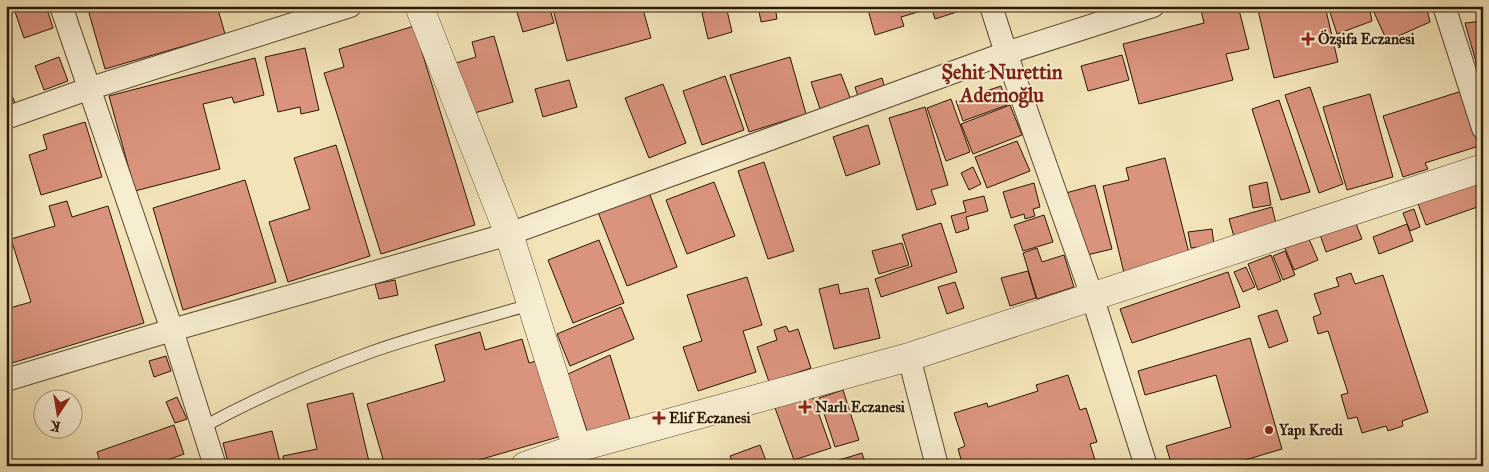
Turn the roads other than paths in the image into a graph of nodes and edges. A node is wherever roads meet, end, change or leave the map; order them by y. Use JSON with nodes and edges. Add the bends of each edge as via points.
{"nodes":[{"id":1,"x":61,"y":6,"type":"edge"},
{"id":2,"x":350,"y":6,"type":"edge"},
{"id":3,"x":419,"y":6,"type":"edge"},
{"id":4,"x":991,"y":6,"type":"edge"},
{"id":5,"x":1152,"y":6,"type":"edge"},
{"id":6,"x":1444,"y":6,"type":"edge"},
{"id":7,"x":1006,"y":53,"type":"junction"},
{"id":8,"x":88,"y":89,"type":"junction"},
{"id":9,"x":6,"y":118,"type":"edge"},
{"id":10,"x":1483,"y":128,"type":"edge"},
{"id":11,"x":1483,"y":168,"type":"edge"},
{"id":12,"x":509,"y":234,"type":"junction"},
{"id":13,"x":1092,"y":296,"type":"junction"},
{"id":14,"x":532,"y":304,"type":"junction"},
{"id":15,"x":172,"y":330,"type":"junction"},
{"id":16,"x":909,"y":357,"type":"junction"},
{"id":17,"x":6,"y":380,"type":"edge"},
{"id":18,"x":203,"y":426,"type":"junction"},
{"id":19,"x":577,"y":448,"type":"junction"},
{"id":20,"x":215,"y":466,"type":"edge"},
{"id":21,"x":525,"y":466,"type":"edge"},
{"id":22,"x":938,"y":466,"type":"edge"},
{"id":23,"x":1146,"y":466,"type":"edge"}],
"edges":[{"from":1,"to":8,"type":"street"},
{"from":2,"to":8,"type":"street"},
{"from":3,"to":12,"type":"street"},
{"from":4,"to":7,"type":"street"},
{"from":5,"to":7,"type":"street"},
{"from":6,"to":10,"type":"street"},
{"from":7,"to":12,"type":"street"},
{"from":7,"to":13,"type":"street"},
{"from":8,"to":9,"type":"street"},
{"from":8,"to":15,"type":"street"},
{"from":11,"to":13,"type":"street"},
{"from":12,"to":14,"type":"street"},
{"from":12,"to":15,"type":"street"},
{"from":13,"to":16,"type":"street"},
{"from":13,"to":23,"type":"street"},
{"from":14,"to":18,"type":"lane","via":[[375,351],[312,374]]},
{"from":14,"to":19,"type":"street"},
{"from":15,"to":17,"type":"street"},
{"from":15,"to":18,"type":"street"},
{"from":16,"to":19,"type":"street"},
{"from":16,"to":22,"type":"street"},
{"from":18,"to":20,"type":"street"},
{"from":19,"to":21,"type":"street"}]}
